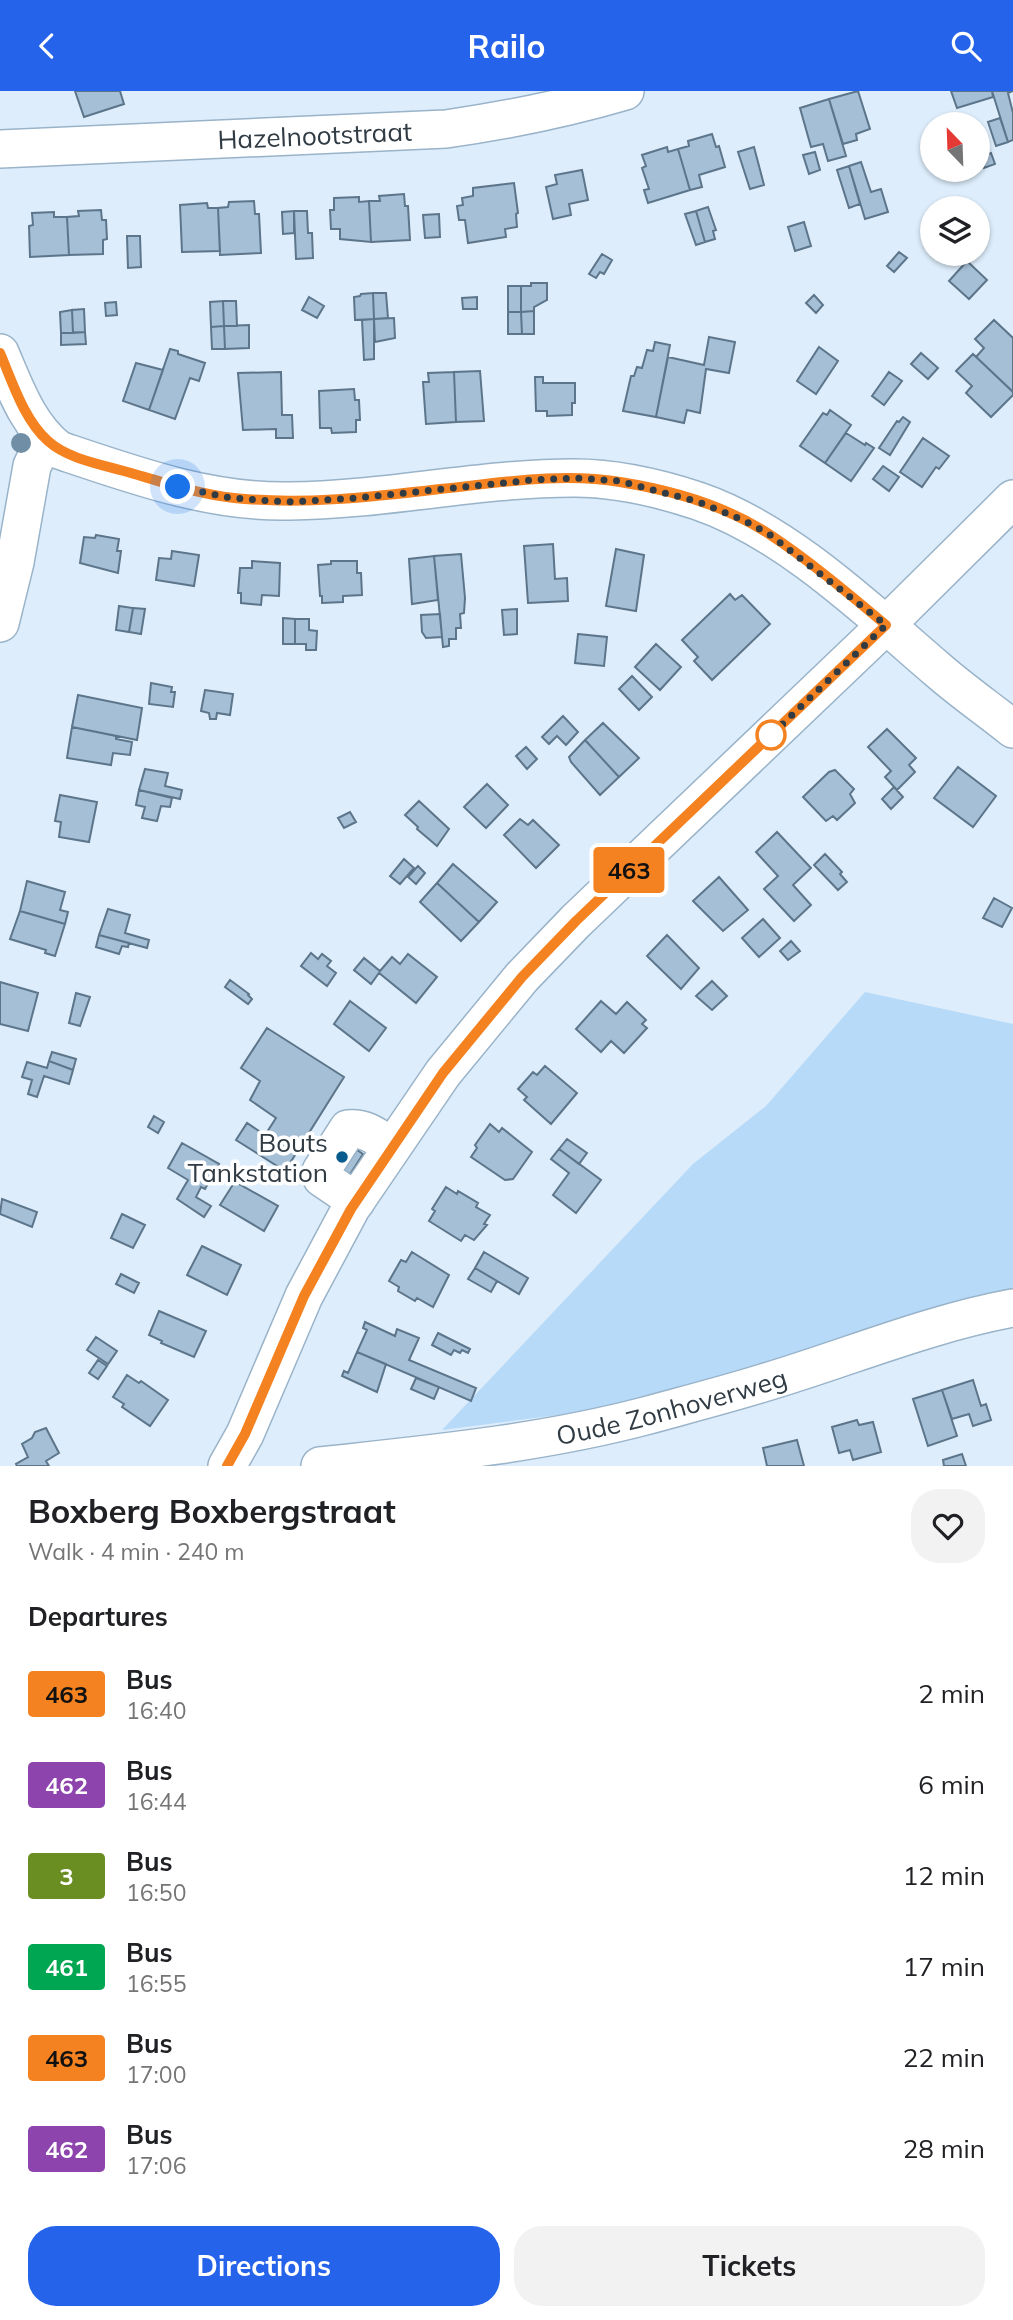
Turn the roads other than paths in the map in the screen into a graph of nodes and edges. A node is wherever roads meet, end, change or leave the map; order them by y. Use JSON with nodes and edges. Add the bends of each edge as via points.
{"nodes":[{"id":1,"x":625,"y":91,"type":"edge"},
{"id":2,"x":0,"y":149,"type":"edge"},
{"id":3,"x":0,"y":353,"type":"edge"},
{"id":4,"x":46,"y":439,"type":"junction"},
{"id":5,"x":1013,"y":499,"type":"edge"},
{"id":6,"x":0,"y":623,"type":"edge"},
{"id":7,"x":886,"y":625,"type":"junction"},
{"id":8,"x":1013,"y":729,"type":"edge"},
{"id":9,"x":1013,"y":1308,"type":"edge"},
{"id":10,"x":238,"y":1463,"type":"edge"},
{"id":11,"x":320,"y":1466,"type":"edge"}],
"edges":[{"from":1,"to":2,"type":"street","name":"Hazelnootstraat","via":[[539,114],[446,129]]},
{"from":3,"to":4,"type":"street","via":[[21,403]]},
{"from":4,"to":6,"type":"street","via":[[32,466]]},
{"from":4,"to":7,"type":"street","via":[[59,450],[92,461],[231,498],[288,502],[575,478],[651,488],[699,502],[769,534]]},
{"from":5,"to":7,"type":"street"},
{"from":7,"to":8,"type":"street"},
{"from":7,"to":10,"type":"street","via":[[576,921],[382,1140],[346,1194]]},
{"from":9,"to":11,"type":"street","name":"Oude Zonhoverweg","via":[[923,1330],[764,1383],[546,1439]]}]}
